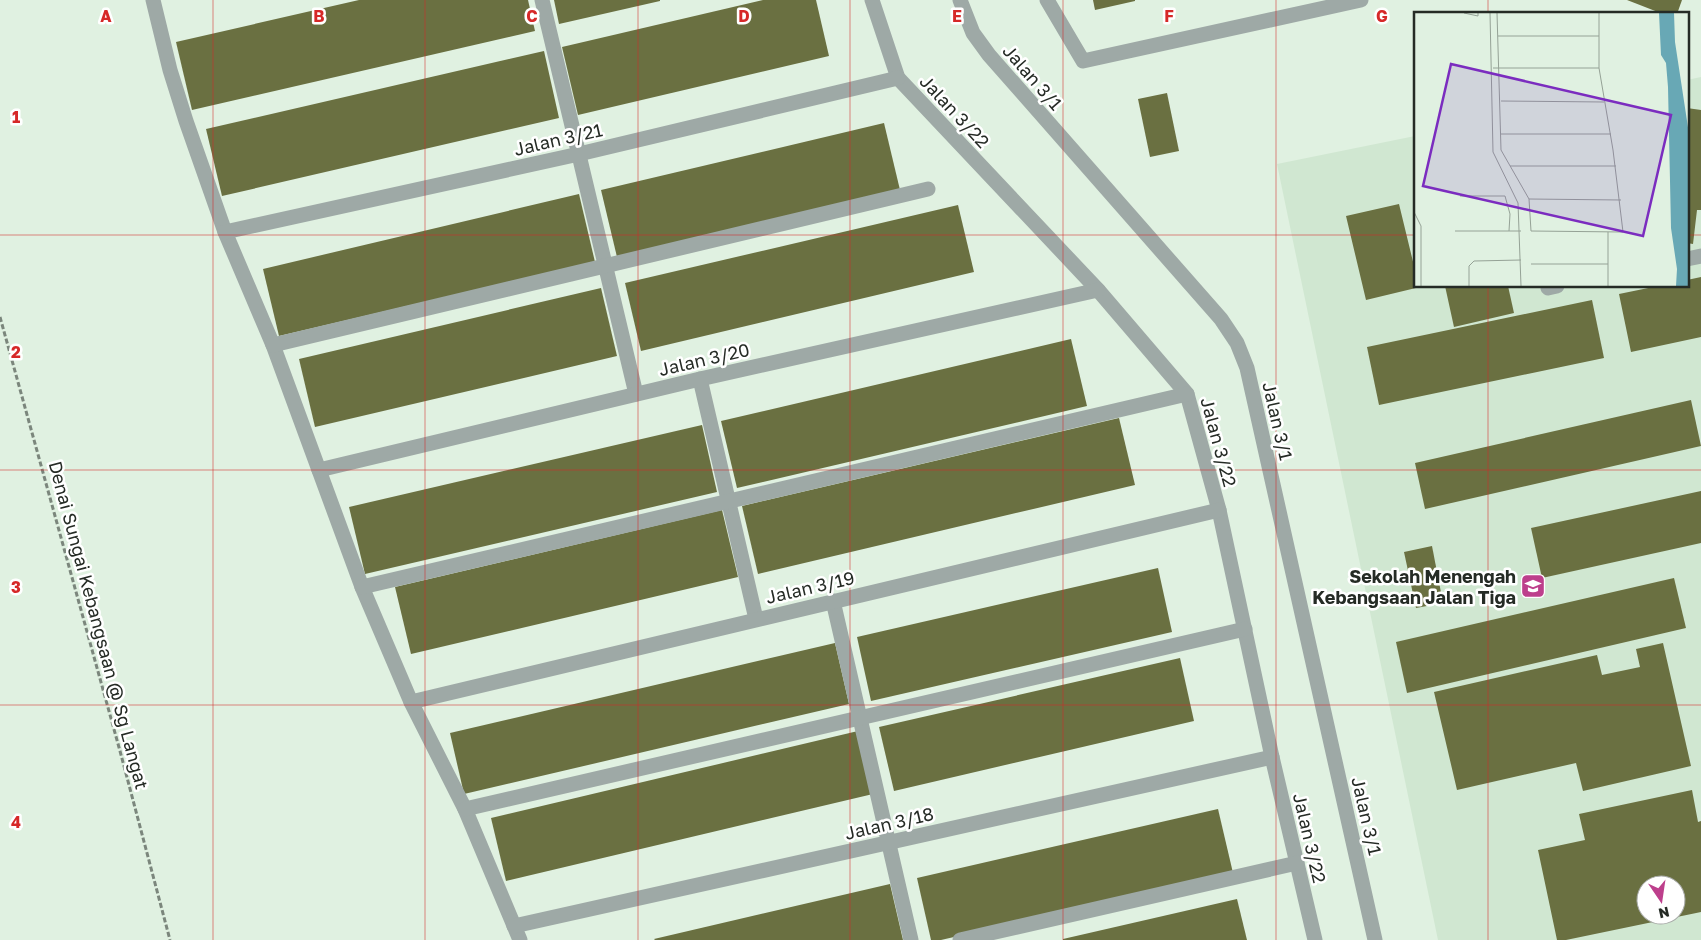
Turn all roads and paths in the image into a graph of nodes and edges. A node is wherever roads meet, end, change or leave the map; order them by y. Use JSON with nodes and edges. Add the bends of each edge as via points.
{"nodes":[{"id":1,"x":153,"y":0,"type":"edge"},
{"id":2,"x":542,"y":0,"type":"edge"},
{"id":3,"x":872,"y":0,"type":"edge"},
{"id":4,"x":960,"y":0,"type":"edge"},
{"id":5,"x":1047,"y":0,"type":"edge"},
{"id":6,"x":1361,"y":0,"type":"edge"},
{"id":7,"x":898,"y":78,"type":"junction"},
{"id":8,"x":579,"y":154,"type":"junction"},
{"id":9,"x":928,"y":189,"type":"dead end"},
{"id":10,"x":226,"y":232,"type":"junction"},
{"id":11,"x":1701,"y":256,"type":"edge"},
{"id":12,"x":1688,"y":259,"type":"edge"},
{"id":13,"x":605,"y":265,"type":"junction"},
{"id":14,"x":1098,"y":290,"type":"junction"},
{"id":15,"x":0,"y":318,"type":"edge"},
{"id":16,"x":273,"y":345,"type":"junction"},
{"id":17,"x":700,"y":379,"type":"junction"},
{"id":18,"x":636,"y":394,"type":"junction"},
{"id":19,"x":1187,"y":394,"type":"junction"},
{"id":20,"x":319,"y":470,"type":"junction"},
{"id":21,"x":728,"y":501,"type":"junction"},
{"id":22,"x":1218,"y":510,"type":"junction"},
{"id":23,"x":362,"y":587,"type":"junction"},
{"id":24,"x":833,"y":601,"type":"junction"},
{"id":25,"x":756,"y":619,"type":"junction"},
{"id":26,"x":1245,"y":629,"type":"junction"},
{"id":27,"x":410,"y":702,"type":"junction"},
{"id":28,"x":860,"y":718,"type":"junction"},
{"id":29,"x":1272,"y":757,"type":"junction"},
{"id":30,"x":465,"y":809,"type":"junction"},
{"id":31,"x":889,"y":842,"type":"junction"},
{"id":32,"x":1297,"y":863,"type":"junction"},
{"id":33,"x":517,"y":933,"type":"edge"},
{"id":34,"x":170,"y":940,"type":"edge"},
{"id":35,"x":911,"y":940,"type":"edge"},
{"id":36,"x":960,"y":940,"type":"edge"},
{"id":37,"x":1314,"y":940,"type":"edge"},
{"id":38,"x":1376,"y":940,"type":"edge"}],
"edges":[{"from":1,"to":10,"type":"street","via":[[175,88]]},
{"from":2,"to":8,"type":"street"},
{"from":3,"to":7,"type":"street","name":"Jalan 3/22"},
{"from":4,"to":38,"type":"street","name":"Jalan 3/1","via":[[974,33],[990,55],[1220,319],[1237,343],[1249,378]]},
{"from":5,"to":6,"type":"street","via":[[1083,61]]},
{"from":7,"to":8,"type":"street","name":"Jalan 3/21"},
{"from":7,"to":14,"type":"street","name":"Jalan 3/22"},
{"from":8,"to":10,"type":"street","name":"Jalan 3/21"},
{"from":8,"to":13,"type":"street"},
{"from":9,"to":13,"type":"street"},
{"from":10,"to":16,"type":"street"},
{"from":11,"to":12,"type":"street"},
{"from":13,"to":16,"type":"street"},
{"from":13,"to":18,"type":"street"},
{"from":14,"to":17,"type":"street","name":"Jalan 3/20"},
{"from":14,"to":19,"type":"street","name":"Jalan 3/22"},
{"from":15,"to":34,"type":"path","name":"Denai Sungai Kebangsaan @ Sg Langat"},
{"from":16,"to":20,"type":"street"},
{"from":17,"to":18,"type":"street","name":"Jalan 3/20"},
{"from":17,"to":21,"type":"street"},
{"from":18,"to":20,"type":"street","name":"Jalan 3/20"},
{"from":19,"to":21,"type":"street"},
{"from":19,"to":22,"type":"street","name":"Jalan 3/22"},
{"from":20,"to":23,"type":"street"},
{"from":21,"to":23,"type":"street"},
{"from":21,"to":25,"type":"street"},
{"from":22,"to":24,"type":"street","name":"Jalan 3/19"},
{"from":22,"to":26,"type":"street","name":"Jalan 3/22"},
{"from":23,"to":27,"type":"street"},
{"from":24,"to":25,"type":"street","name":"Jalan 3/19"},
{"from":24,"to":28,"type":"street"},
{"from":25,"to":27,"type":"street","name":"Jalan 3/19"},
{"from":26,"to":28,"type":"street"},
{"from":26,"to":29,"type":"street","name":"Jalan 3/22"},
{"from":27,"to":30,"type":"street"},
{"from":28,"to":30,"type":"street"},
{"from":28,"to":31,"type":"street"},
{"from":29,"to":31,"type":"street","name":"Jalan 3/18"},
{"from":29,"to":32,"type":"street","name":"Jalan 3/22"},
{"from":30,"to":33,"type":"street"},
{"from":31,"to":33,"type":"street","name":"Jalan 3/18"},
{"from":31,"to":35,"type":"street"},
{"from":32,"to":36,"type":"street"},
{"from":32,"to":37,"type":"street","name":"Jalan 3/22"}]}
